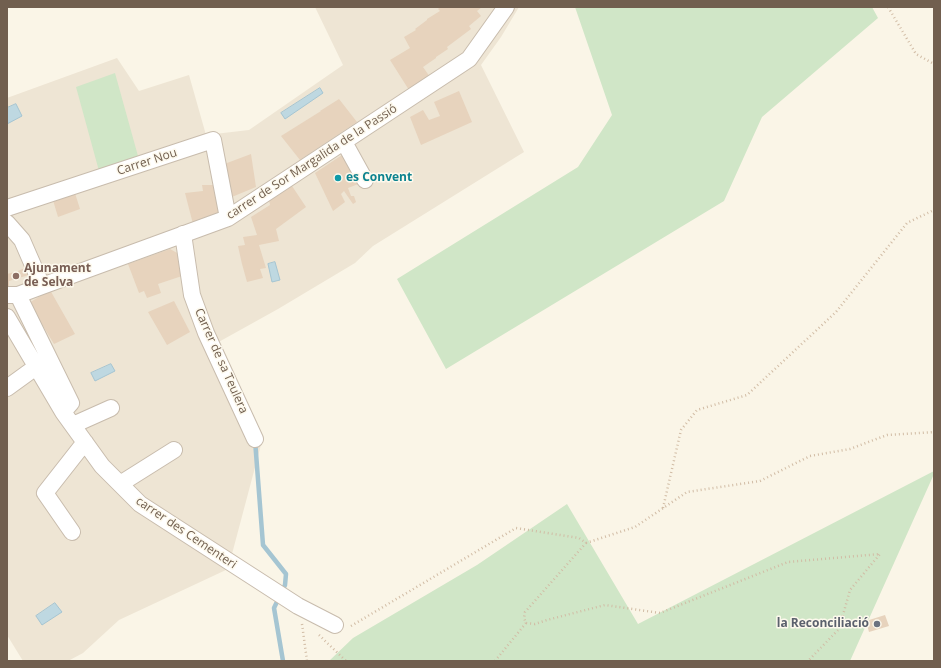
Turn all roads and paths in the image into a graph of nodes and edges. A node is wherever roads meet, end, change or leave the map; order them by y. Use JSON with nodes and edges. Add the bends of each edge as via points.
{"nodes":[{"id":1,"x":506,"y":7,"type":"edge"},
{"id":2,"x":888,"y":7,"type":"edge"},
{"id":3,"x":934,"y":64,"type":"edge"},
{"id":4,"x":344,"y":142,"type":"junction"},
{"id":5,"x":365,"y":180,"type":"dead end"},
{"id":6,"x":7,"y":208,"type":"edge"},
{"id":7,"x":934,"y":210,"type":"edge"},
{"id":8,"x":228,"y":218,"type":"junction"},
{"id":9,"x":7,"y":222,"type":"edge"},
{"id":10,"x":183,"y":234,"type":"junction"},
{"id":11,"x":42,"y":286,"type":"junction"},
{"id":12,"x":12,"y":295,"type":"edge"},
{"id":13,"x":7,"y":317,"type":"edge"},
{"id":14,"x":36,"y":366,"type":"junction"},
{"id":15,"x":7,"y":388,"type":"edge"},
{"id":16,"x":111,"y":408,"type":"dead end"},
{"id":17,"x":63,"y":412,"type":"junction"},
{"id":18,"x":73,"y":425,"type":"junction"},
{"id":19,"x":934,"y":432,"type":"edge"},
{"id":20,"x":255,"y":439,"type":"dead end"},
{"id":21,"x":85,"y":442,"type":"junction"},
{"id":22,"x":174,"y":450,"type":"dead end"},
{"id":23,"x":120,"y":484,"type":"junction"},
{"id":24,"x":663,"y":508,"type":"junction"},
{"id":25,"x":72,"y":532,"type":"dead end"},
{"id":26,"x":586,"y":543,"type":"junction"},
{"id":27,"x":526,"y":623,"type":"junction"},
{"id":28,"x":307,"y":624,"type":"dead end"},
{"id":29,"x":335,"y":625,"type":"joint"},
{"id":30,"x":318,"y":634,"type":"dead end"},
{"id":31,"x":307,"y":661,"type":"edge"},
{"id":32,"x":346,"y":661,"type":"edge"},
{"id":33,"x":495,"y":661,"type":"edge"},
{"id":34,"x":808,"y":661,"type":"edge"}],
"edges":[{"from":1,"to":4,"type":"street","name":"carrer de Sor Margalida de la Passió","via":[[469,59]]},
{"from":2,"to":3,"type":"path","via":[[916,54]]},
{"from":4,"to":5,"type":"street"},
{"from":4,"to":8,"type":"street","name":"carrer de Sor Margalida de la Passió"},
{"from":6,"to":8,"type":"street","name":"Carrer Nou","via":[[212,140]]},
{"from":7,"to":24,"type":"path","via":[[907,223],[836,312],[747,395],[697,410],[681,430]]},
{"from":8,"to":10,"type":"street","name":"carrer de Sor Margalida de la Passió"},
{"from":9,"to":11,"type":"street","via":[[22,240]]},
{"from":10,"to":11,"type":"street","name":"carrer de Sor Margalida de la Passió"},
{"from":10,"to":20,"type":"street","name":"Carrer de sa Teulera","via":[[192,295],[206,333]]},
{"from":11,"to":12,"type":"street","name":"carrer de Sor Margalida de la Passió"},
{"from":12,"to":17,"type":"street","via":[[71,402]]},
{"from":13,"to":14,"type":"street","name":"carrer des Cementeri"},
{"from":14,"to":15,"type":"street"},
{"from":14,"to":17,"type":"street","name":"carrer des Cementeri"},
{"from":16,"to":18,"type":"street"},
{"from":17,"to":18,"type":"street","name":"carrer des Cementeri"},
{"from":18,"to":21,"type":"street","name":"carrer des Cementeri"},
{"from":19,"to":24,"type":"path","via":[[887,435],[850,449],[810,456],[760,482],[687,492]]},
{"from":21,"to":23,"type":"street","name":"carrer des Cementeri","via":[[102,466]]},
{"from":21,"to":25,"type":"street","via":[[45,493]]},
{"from":22,"to":23,"type":"street"},
{"from":23,"to":29,"type":"street","name":"carrer des Cementeri","via":[[140,504],[289,601]]},
{"from":24,"to":26,"type":"path","via":[[635,527]]},
{"from":26,"to":27,"type":"path","via":[[525,612]]},
{"from":26,"to":29,"type":"path","via":[[579,538],[516,528],[349,627]]},
{"from":27,"to":33,"type":"path"},
{"from":27,"to":34,"type":"path","via":[[535,624],[605,605],[660,613],[788,562],[880,554],[850,590],[839,629]]},
{"from":28,"to":31,"type":"path","via":[[301,618]]},
{"from":30,"to":32,"type":"path"}]}
